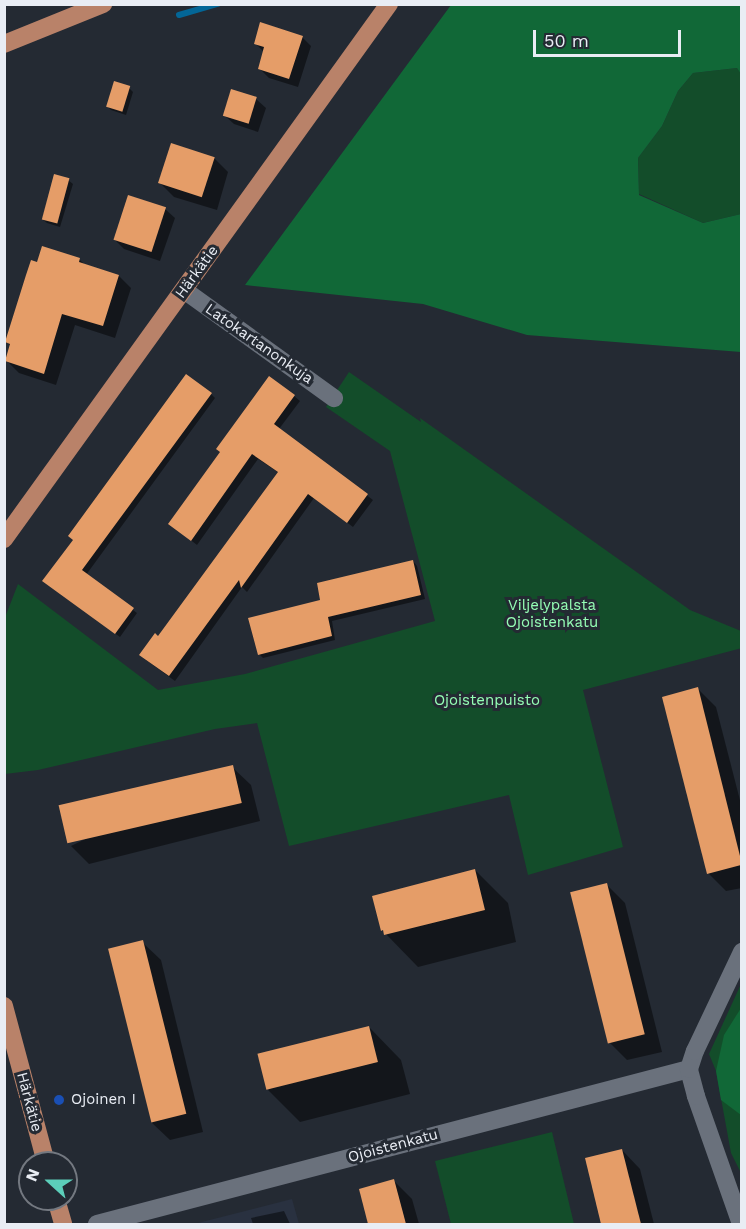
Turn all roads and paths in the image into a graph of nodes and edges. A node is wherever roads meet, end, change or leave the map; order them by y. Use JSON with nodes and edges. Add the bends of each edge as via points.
{"nodes":[{"id":1,"x":104,"y":4,"type":"edge"},
{"id":2,"x":390,"y":4,"type":"edge"},
{"id":3,"x":4,"y":44,"type":"edge"},
{"id":4,"x":184,"y":290,"type":"junction"},
{"id":5,"x":334,"y":398,"type":"dead end"},
{"id":6,"x":4,"y":539,"type":"edge"},
{"id":7,"x":741,"y":952,"type":"edge"},
{"id":8,"x":4,"y":1006,"type":"edge"},
{"id":9,"x":689,"y":1070,"type":"junction"},
{"id":10,"x":43,"y":1151,"type":"edge"},
{"id":11,"x":97,"y":1224,"type":"edge"},
{"id":12,"x":741,"y":1224,"type":"edge"}],
"edges":[{"from":1,"to":3,"type":"main road"},
{"from":2,"to":4,"type":"main road","name":"Härkätie"},
{"from":4,"to":5,"type":"street","name":"Latokartanonkuja"},
{"from":4,"to":6,"type":"main road","name":"Härkätie"},
{"from":7,"to":9,"type":"street"},
{"from":8,"to":10,"type":"main road","name":"Härkätie"},
{"from":9,"to":11,"type":"street","name":"Ojoistenkatu"},
{"from":9,"to":12,"type":"street"}]}
